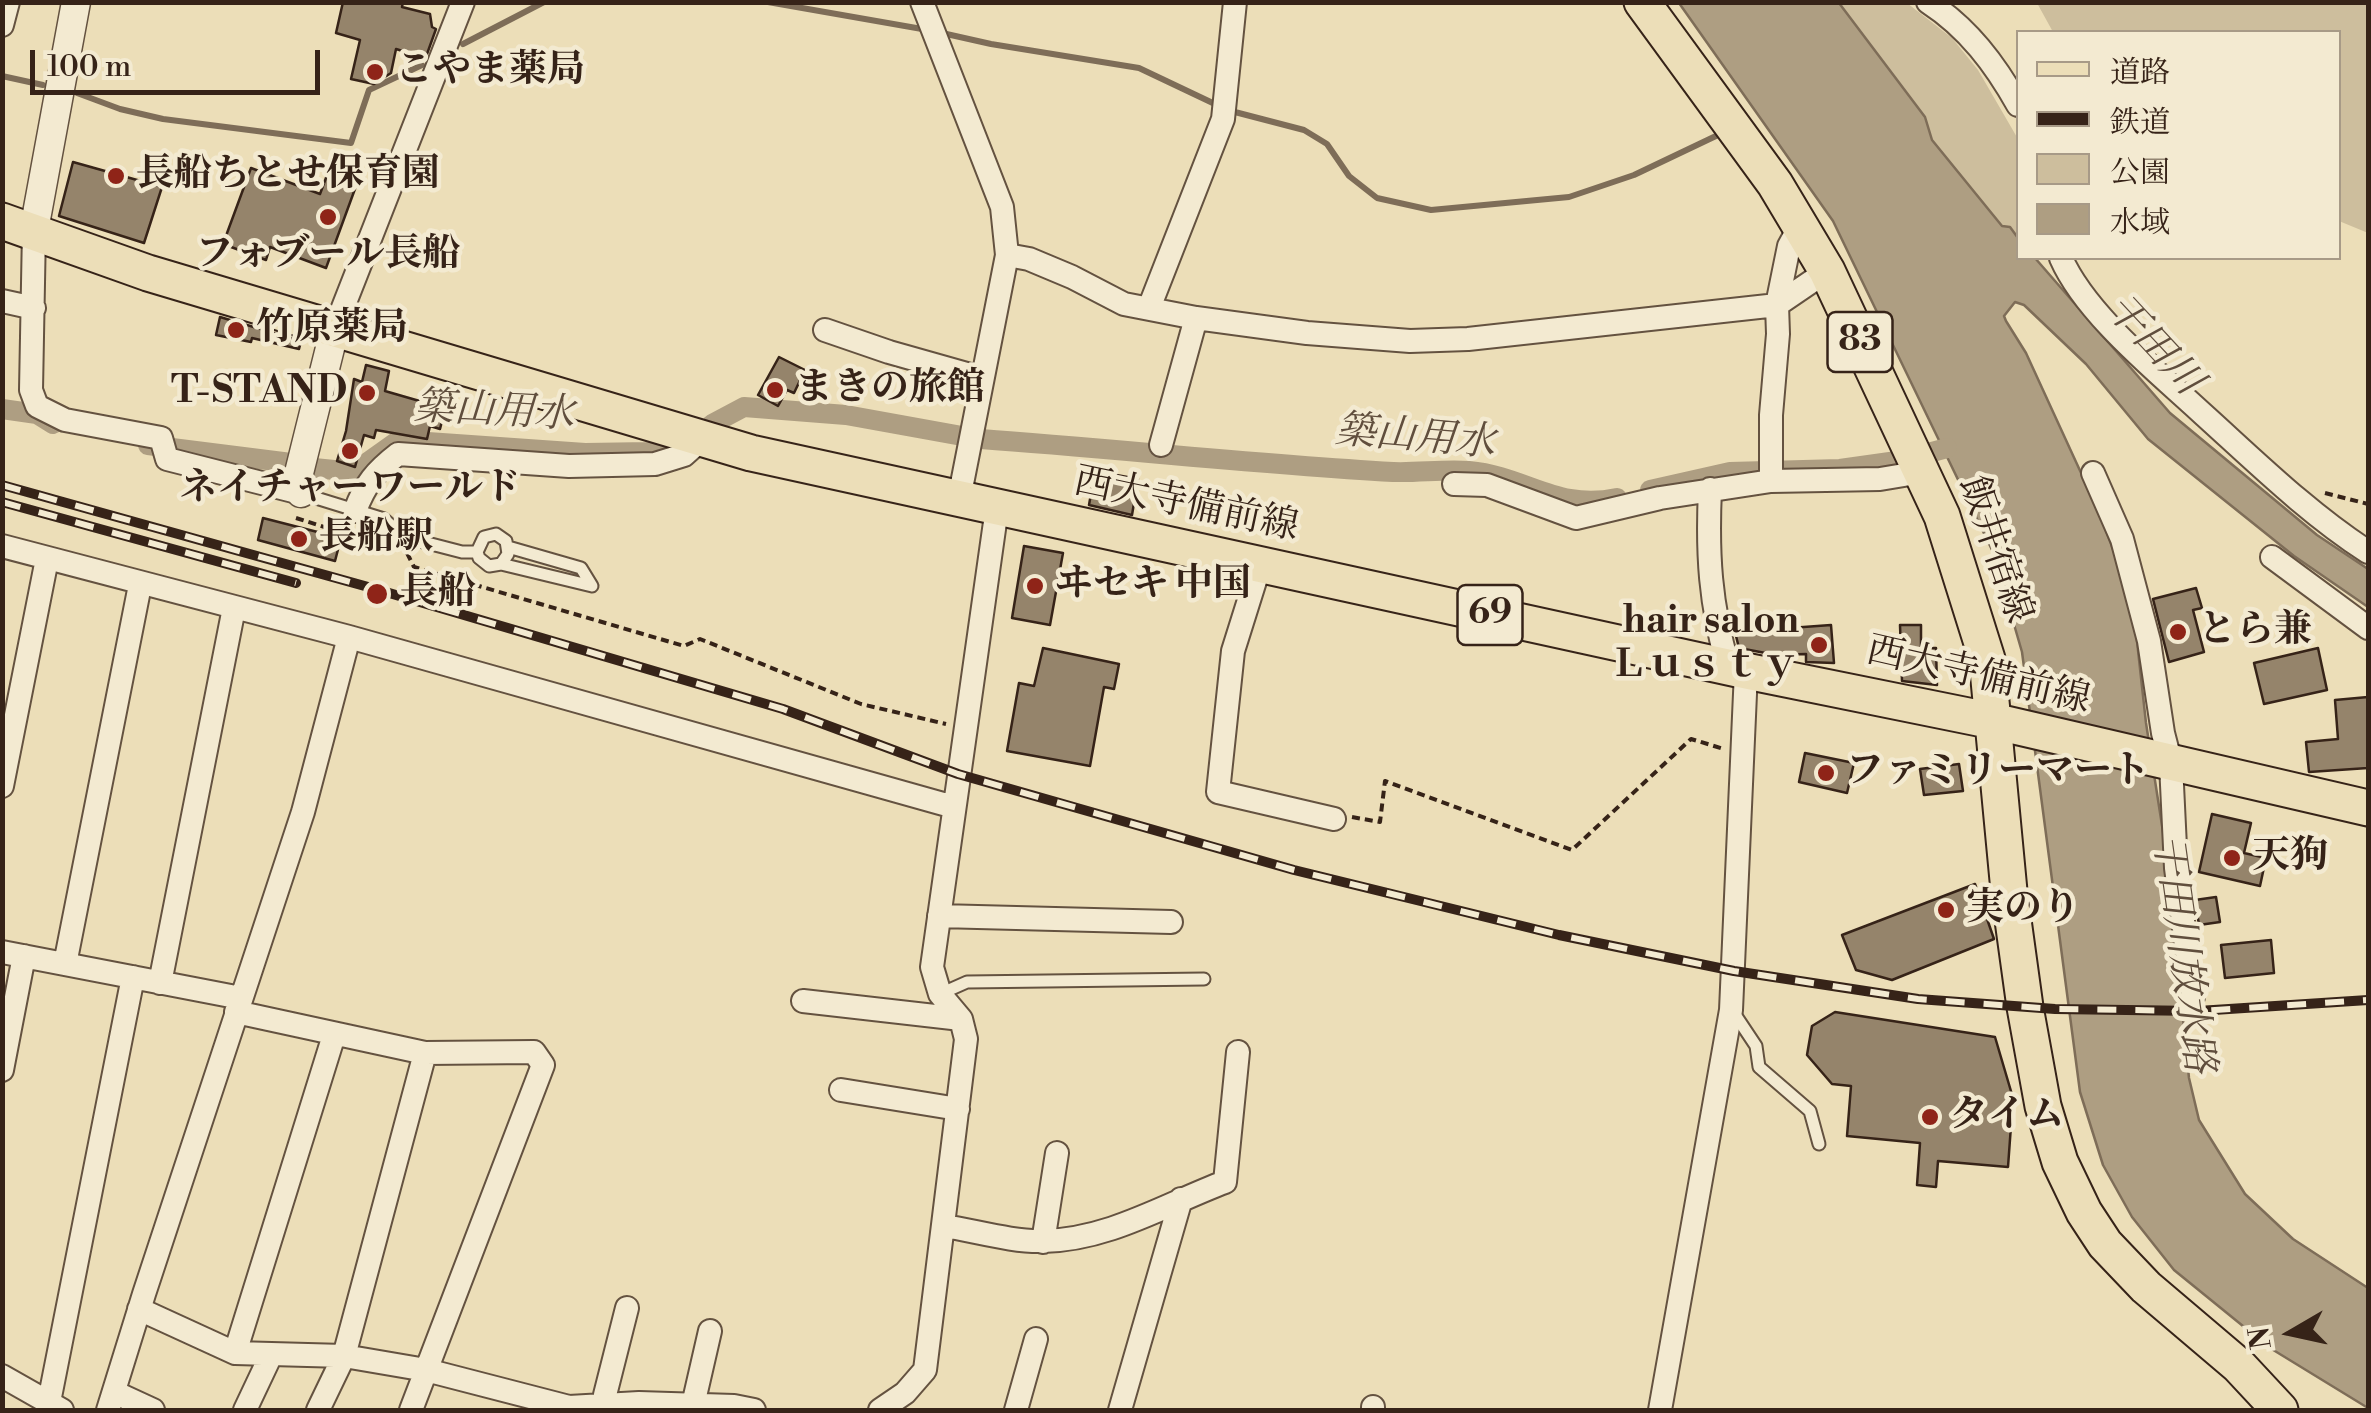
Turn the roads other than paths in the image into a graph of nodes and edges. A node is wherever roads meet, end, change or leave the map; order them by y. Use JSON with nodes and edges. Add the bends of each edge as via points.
{"nodes":[{"id":1,"x":8,"y":2,"type":"edge"},
{"id":2,"x":76,"y":2,"type":"edge"},
{"id":3,"x":463,"y":2,"type":"edge"},
{"id":4,"x":922,"y":2,"type":"edge"},
{"id":5,"x":1234,"y":2,"type":"edge"},
{"id":6,"x":1642,"y":2,"type":"edge"},
{"id":7,"x":1928,"y":2,"type":"edge"},
{"id":8,"x":2,"y":25,"type":"edge"},
{"id":9,"x":2016,"y":101,"type":"edge"},
{"id":10,"x":18,"y":226,"type":"edge"},
{"id":11,"x":1800,"y":226,"type":"junction"},
{"id":12,"x":1008,"y":255,"type":"junction"},
{"id":13,"x":2062,"y":260,"type":"edge"},
{"id":14,"x":1827,"y":271,"type":"junction"},
{"id":15,"x":2,"y":301,"type":"edge"},
{"id":16,"x":1778,"y":305,"type":"junction"},
{"id":17,"x":34,"y":308,"type":"junction"},
{"id":18,"x":1149,"y":308,"type":"junction"},
{"id":19,"x":1196,"y":318,"type":"junction"},
{"id":20,"x":335,"y":328,"type":"junction"},
{"id":21,"x":825,"y":330,"type":"dead end"},
{"id":22,"x":981,"y":378,"type":"junction"},
{"id":23,"x":703,"y":438,"type":"junction"},
{"id":24,"x":1160,"y":445,"type":"dead end"},
{"id":25,"x":1772,"y":472,"type":"junction"},
{"id":26,"x":1922,"y":472,"type":"junction"},
{"id":27,"x":2093,"y":473,"type":"dead end"},
{"id":28,"x":1454,"y":484,"type":"dead end"},
{"id":29,"x":1710,"y":489,"type":"junction"},
{"id":30,"x":959,"y":499,"type":"junction"},
{"id":31,"x":298,"y":506,"type":"junction"},
{"id":32,"x":998,"y":508,"type":"junction"},
{"id":33,"x":356,"y":510,"type":"junction"},
{"id":34,"x":2,"y":546,"type":"edge"},
{"id":35,"x":508,"y":547,"type":"junction"},
{"id":36,"x":477,"y":552,"type":"junction"},
{"id":37,"x":2368,"y":552,"type":"edge"},
{"id":38,"x":2272,"y":557,"type":"dead end"},
{"id":39,"x":47,"y":559,"type":"junction"},
{"id":40,"x":501,"y":564,"type":"junction"},
{"id":41,"x":1260,"y":565,"type":"junction"},
{"id":42,"x":140,"y":585,"type":"junction"},
{"id":43,"x":234,"y":608,"type":"junction"},
{"id":44,"x":2368,"y":628,"type":"edge"},
{"id":45,"x":349,"y":638,"type":"junction"},
{"id":46,"x":1737,"y":668,"type":"junction"},
{"id":47,"x":2007,"y":725,"type":"junction"},
{"id":48,"x":2166,"y":763,"type":"junction"},
{"id":49,"x":2,"y":786,"type":"edge"},
{"id":50,"x":954,"y":806,"type":"junction"},
{"id":51,"x":2368,"y":808,"type":"edge"},
{"id":52,"x":1334,"y":820,"type":"road end"},
{"id":53,"x":939,"y":916,"type":"junction"},
{"id":54,"x":1172,"y":922,"type":"dead end"},
{"id":55,"x":13,"y":954,"type":"edge"},
{"id":56,"x":64,"y":964,"type":"junction"},
{"id":57,"x":134,"y":978,"type":"junction"},
{"id":58,"x":1204,"y":978,"type":"dead end"},
{"id":59,"x":160,"y":983,"type":"junction"},
{"id":60,"x":940,"y":994,"type":"junction"},
{"id":61,"x":2193,"y":997,"type":"dead end"},
{"id":62,"x":803,"y":1001,"type":"dead end"},
{"id":63,"x":238,"y":1006,"type":"junction"},
{"id":64,"x":1732,"y":1010,"type":"junction"},
{"id":65,"x":961,"y":1019,"type":"junction"},
{"id":66,"x":334,"y":1035,"type":"junction"},
{"id":67,"x":1238,"y":1052,"type":"dead end"},
{"id":68,"x":425,"y":1053,"type":"junction"},
{"id":69,"x":2,"y":1070,"type":"edge"},
{"id":70,"x":841,"y":1090,"type":"dead end"},
{"id":71,"x":958,"y":1108,"type":"junction"},
{"id":72,"x":1819,"y":1144,"type":"dead end"},
{"id":73,"x":1057,"y":1154,"type":"dead end"},
{"id":74,"x":1181,"y":1198,"type":"junction"},
{"id":75,"x":944,"y":1226,"type":"junction"},
{"id":76,"x":1043,"y":1242,"type":"junction"},
{"id":77,"x":139,"y":1308,"type":"junction"},
{"id":78,"x":627,"y":1308,"type":"dead end"},
{"id":79,"x":710,"y":1331,"type":"dead end"},
{"id":80,"x":1036,"y":1339,"type":"dead end"},
{"id":81,"x":236,"y":1353,"type":"junction"},
{"id":82,"x":271,"y":1355,"type":"junction"},
{"id":83,"x":344,"y":1356,"type":"junction"},
{"id":84,"x":426,"y":1370,"type":"junction"},
{"id":85,"x":2,"y":1376,"type":"edge"},
{"id":86,"x":111,"y":1401,"type":"edge"},
{"id":87,"x":693,"y":1404,"type":"junction"},
{"id":88,"x":55,"y":1406,"type":"edge"},
{"id":89,"x":607,"y":1409,"type":"edge"},
{"id":90,"x":153,"y":1410,"type":"edge"},
{"id":91,"x":245,"y":1410,"type":"edge"},
{"id":92,"x":318,"y":1410,"type":"edge"},
{"id":93,"x":411,"y":1410,"type":"edge"},
{"id":94,"x":754,"y":1410,"type":"edge"},
{"id":95,"x":880,"y":1410,"type":"edge"},
{"id":96,"x":1016,"y":1410,"type":"edge"},
{"id":97,"x":1120,"y":1410,"type":"edge"},
{"id":98,"x":1660,"y":1410,"type":"edge"},
{"id":99,"x":2280,"y":1410,"type":"edge"}],
"edges":[{"from":1,"to":8,"type":"street"},
{"from":2,"to":10,"type":"street"},
{"from":3,"to":20,"type":"street"},
{"from":4,"to":12,"type":"street","via":[[1002,207]]},
{"from":5,"to":18,"type":"street","via":[[1223,119]]},
{"from":6,"to":11,"type":"main road","name":"飯井宿線","number":"83"},
{"from":7,"to":9,"type":"street","via":[[1993,61]]},
{"from":10,"to":17,"type":"street"},
{"from":10,"to":20,"type":"main road","name":"西大寺備前線","number":"69"},
{"from":11,"to":14,"type":"main road","name":"飯井宿線","number":"83"},
{"from":11,"to":16,"type":"street","via":[[1789,246]]},
{"from":12,"to":18,"type":"street","via":[[1124,304]]},
{"from":12,"to":22,"type":"street"},
{"from":13,"to":37,"type":"street","via":[[2118,334],[2306,505]]},
{"from":14,"to":16,"type":"street"},
{"from":14,"to":26,"type":"main road","name":"飯井宿線","number":"83"},
{"from":15,"to":17,"type":"street"},
{"from":16,"to":19,"type":"street","via":[[1410,341]]},
{"from":16,"to":25,"type":"street"},
{"from":17,"to":31,"type":"street","via":[[31,390],[38,406],[164,449]]},
{"from":18,"to":19,"type":"street"},
{"from":19,"to":24,"type":"street"},
{"from":20,"to":23,"type":"main road","name":"西大寺備前線","number":"69"},
{"from":20,"to":31,"type":"street","via":[[296,485]]},
{"from":21,"to":22,"type":"street"},
{"from":22,"to":30,"type":"street"},
{"from":23,"to":30,"type":"main road","name":"西大寺備前線","number":"69"},
{"from":23,"to":33,"type":"street","via":[[684,455],[655,464],[569,466],[398,454],[376,471]]},
{"from":25,"to":26,"type":"street","via":[[1880,480]]},
{"from":25,"to":29,"type":"street"},
{"from":26,"to":47,"type":"main road","name":"飯井宿線","number":"83"},
{"from":27,"to":48,"type":"street","via":[[2138,591]]},
{"from":28,"to":29,"type":"street","via":[[1487,485],[1576,518]]},
{"from":29,"to":46,"type":"street","via":[[1707,557],[1718,632]]},
{"from":30,"to":32,"type":"main road","name":"西大寺備前線","number":"69"},
{"from":31,"to":33,"type":"lane"},
{"from":32,"to":41,"type":"main road","name":"西大寺備前線","number":"69"},
{"from":32,"to":50,"type":"street"},
{"from":33,"to":36,"type":"lane","via":[[384,519],[404,537]]},
{"from":34,"to":39,"type":"street"},
{"from":35,"to":36,"type":"lane","via":[[490,534]]},
{"from":35,"to":40,"type":"lane"},
{"from":35,"to":40,"type":"lane","via":[[582,568],[592,586]]},
{"from":36,"to":40,"type":"lane","via":[[483,563]]},
{"from":38,"to":44,"type":"street"},
{"from":39,"to":42,"type":"street"},
{"from":39,"to":49,"type":"street"},
{"from":41,"to":46,"type":"main road","name":"西大寺備前線","number":"69"},
{"from":41,"to":52,"type":"street","via":[[1233,650],[1218,792]]},
{"from":42,"to":43,"type":"street"},
{"from":42,"to":56,"type":"street"},
{"from":43,"to":45,"type":"street"},
{"from":43,"to":59,"type":"street"},
{"from":45,"to":50,"type":"street"},
{"from":45,"to":63,"type":"street","via":[[303,812]]},
{"from":46,"to":47,"type":"main road","name":"西大寺備前線","number":"69"},
{"from":46,"to":64,"type":"street","via":[[1743,754]]},
{"from":47,"to":48,"type":"main road","name":"西大寺備前線","number":"69"},
{"from":47,"to":99,"type":"main road","name":"飯井宿線","number":"83","via":[[2009,891],[2043,1106],[2060,1162],[2104,1244]]},
{"from":48,"to":51,"type":"main road","name":"西大寺備前線","number":"69"},
{"from":48,"to":61,"type":"street"},
{"from":50,"to":53,"type":"street"},
{"from":53,"to":54,"type":"street"},
{"from":53,"to":60,"type":"street","via":[[932,967]]},
{"from":55,"to":56,"type":"street"},
{"from":55,"to":69,"type":"street"},
{"from":56,"to":57,"type":"street"},
{"from":57,"to":59,"type":"street"},
{"from":57,"to":88,"type":"street"},
{"from":58,"to":60,"type":"lane","via":[[966,982]]},
{"from":59,"to":63,"type":"street"},
{"from":60,"to":65,"type":"street"},
{"from":62,"to":65,"type":"street"},
{"from":63,"to":66,"type":"street"},
{"from":63,"to":77,"type":"street"},
{"from":64,"to":72,"type":"lane","via":[[1756,1046],[1760,1067],[1810,1110]]},
{"from":64,"to":98,"type":"street"},
{"from":65,"to":71,"type":"street","via":[[966,1039]]},
{"from":66,"to":68,"type":"street"},
{"from":66,"to":81,"type":"street"},
{"from":67,"to":74,"type":"street","via":[[1225,1182]]},
{"from":68,"to":83,"type":"street"},
{"from":68,"to":84,"type":"street","via":[[534,1052],[543,1066]]},
{"from":70,"to":71,"type":"street"},
{"from":71,"to":75,"type":"street"},
{"from":73,"to":76,"type":"street"},
{"from":74,"to":76,"type":"street","via":[[1122,1228]]},
{"from":74,"to":97,"type":"street"},
{"from":75,"to":76,"type":"street"},
{"from":75,"to":95,"type":"street","via":[[926,1370]]},
{"from":77,"to":81,"type":"street"},
{"from":77,"to":86,"type":"street"},
{"from":78,"to":89,"type":"street"},
{"from":79,"to":87,"type":"street"},
{"from":80,"to":96,"type":"street"},
{"from":81,"to":82,"type":"street"},
{"from":82,"to":83,"type":"street"},
{"from":82,"to":91,"type":"street"},
{"from":83,"to":84,"type":"street"},
{"from":83,"to":92,"type":"street"},
{"from":84,"to":89,"type":"street","via":[[569,1407]]},
{"from":84,"to":93,"type":"street"},
{"from":85,"to":88,"type":"street"},
{"from":86,"to":90,"type":"street"},
{"from":87,"to":89,"type":"street"},
{"from":87,"to":94,"type":"street"}]}
